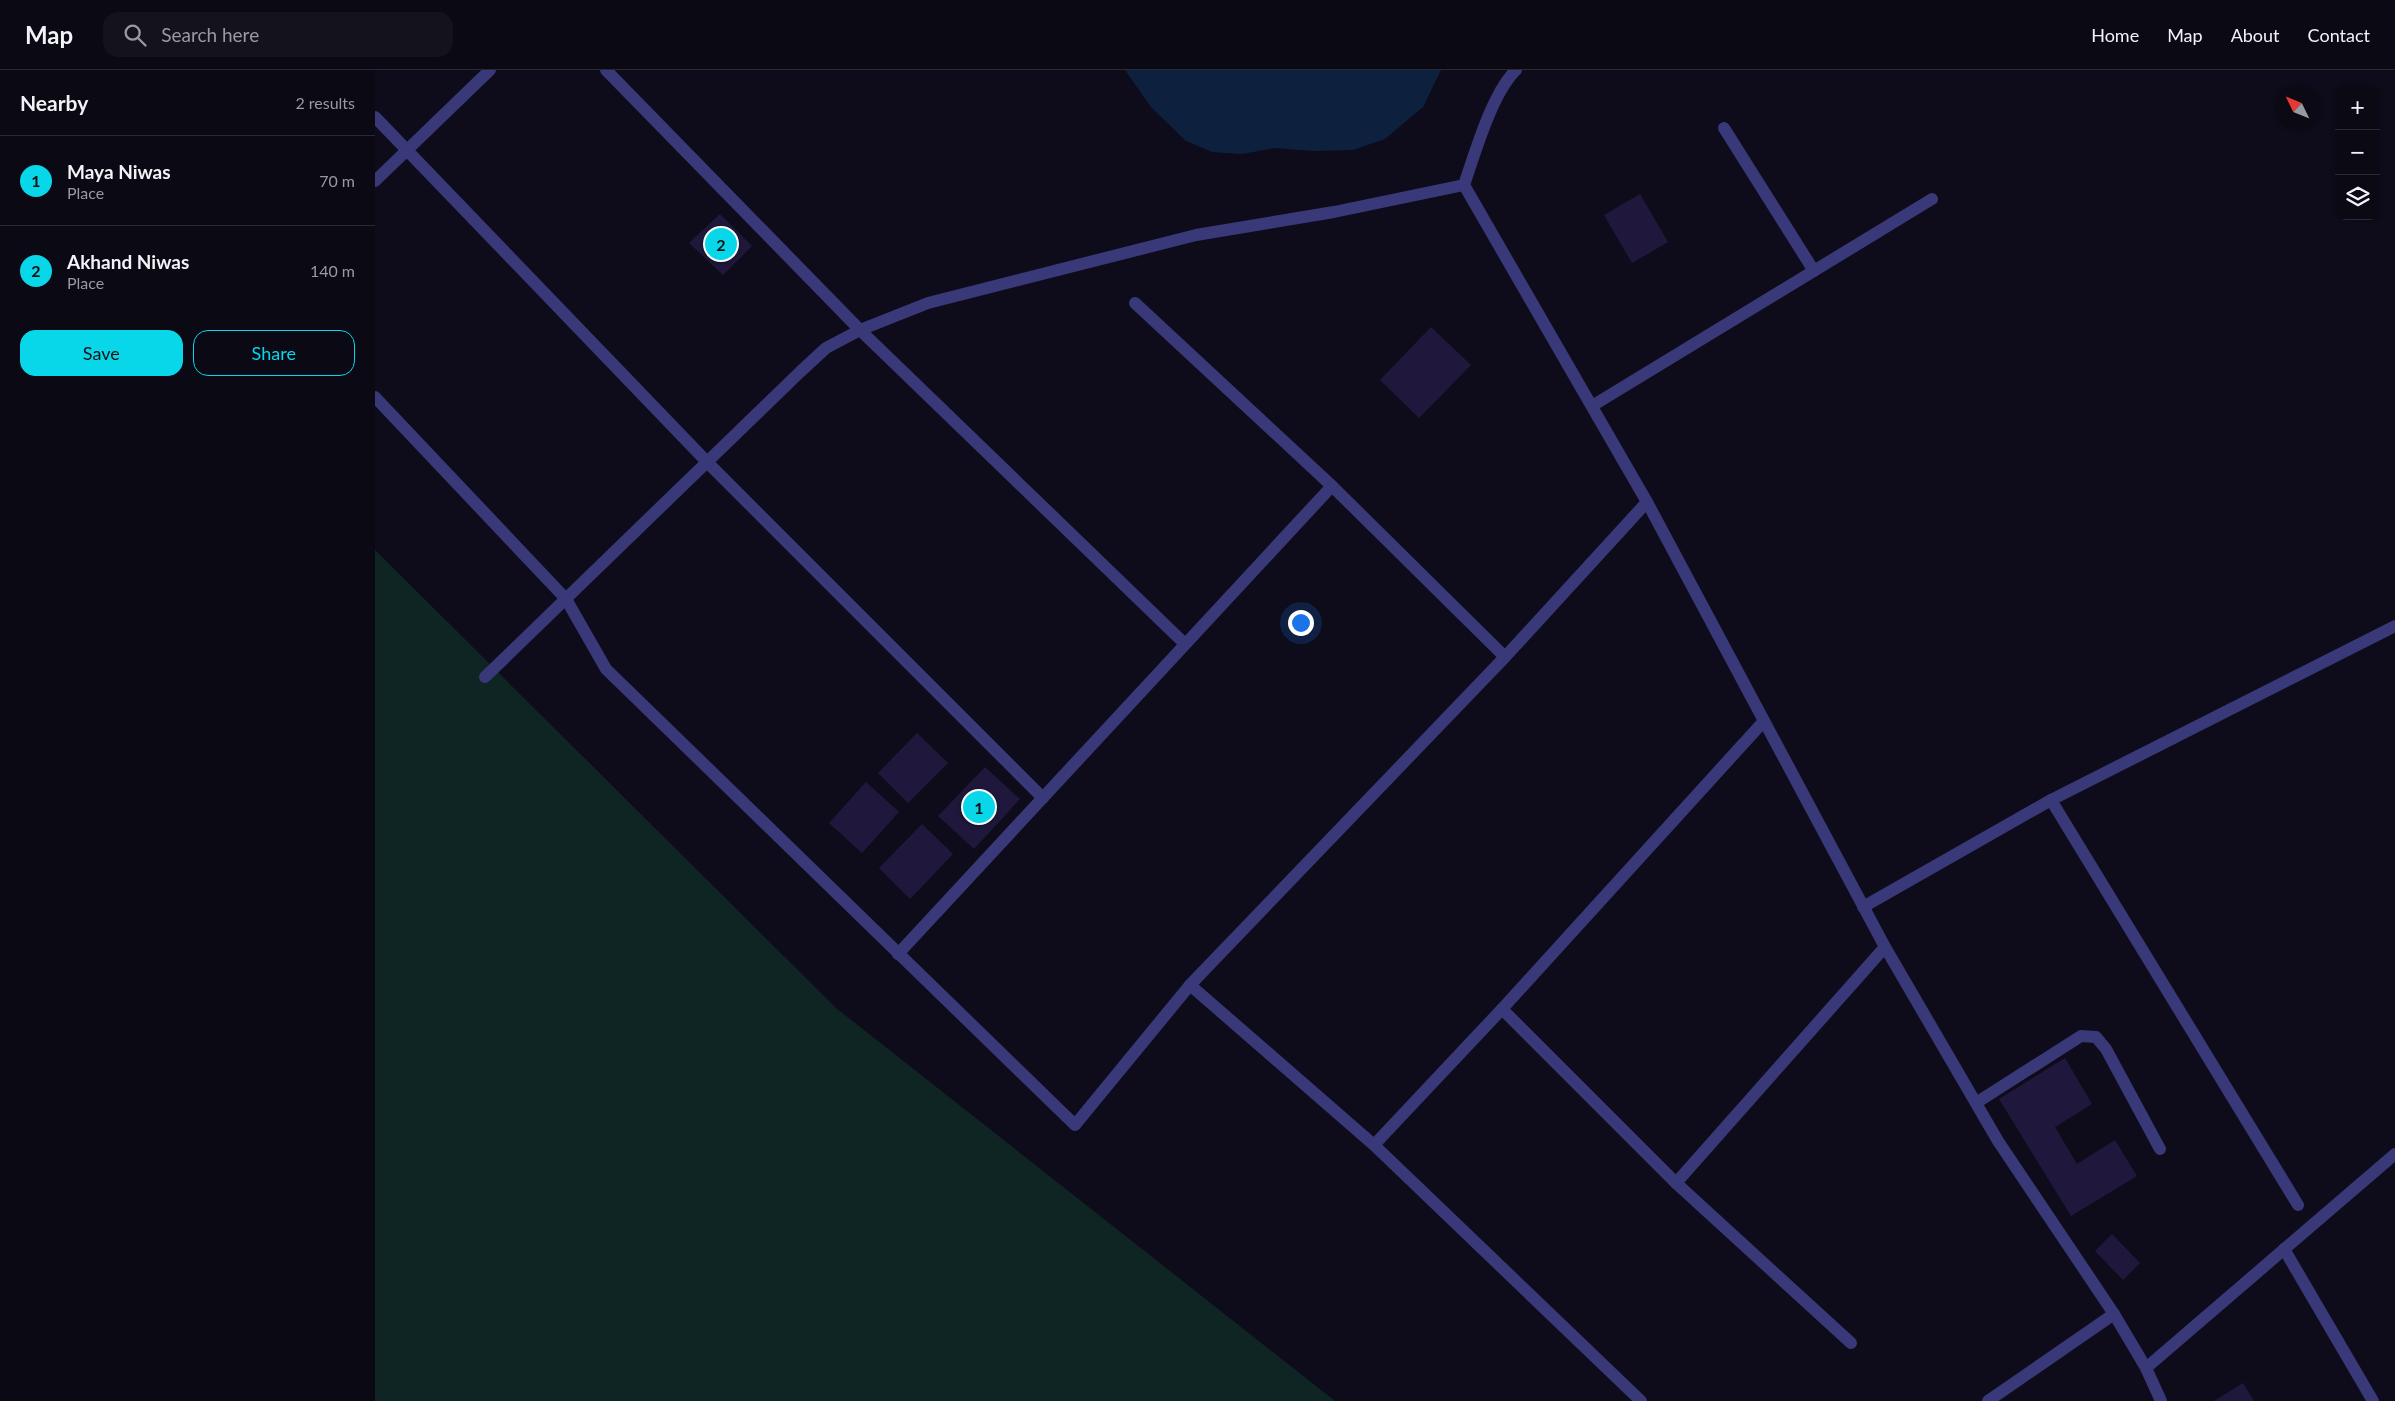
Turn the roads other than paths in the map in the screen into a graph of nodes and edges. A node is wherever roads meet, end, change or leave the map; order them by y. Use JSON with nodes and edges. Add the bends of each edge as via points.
{"nodes":[{"id":1,"x":490,"y":70,"type":"edge"},
{"id":2,"x":606,"y":70,"type":"edge"},
{"id":3,"x":1516,"y":70,"type":"edge"},
{"id":4,"x":375,"y":118,"type":"edge"},
{"id":5,"x":1724,"y":128,"type":"dead end"},
{"id":6,"x":407,"y":151,"type":"junction"},
{"id":7,"x":375,"y":180,"type":"edge"},
{"id":8,"x":1464,"y":185,"type":"junction"},
{"id":9,"x":1932,"y":199,"type":"dead end"},
{"id":10,"x":1814,"y":271,"type":"junction"},
{"id":11,"x":1135,"y":302,"type":"dead end"},
{"id":12,"x":860,"y":330,"type":"junction"},
{"id":13,"x":375,"y":397,"type":"edge"},
{"id":14,"x":1591,"y":406,"type":"junction"},
{"id":15,"x":708,"y":463,"type":"junction"},
{"id":16,"x":1331,"y":486,"type":"junction"},
{"id":17,"x":1647,"y":502,"type":"junction"},
{"id":18,"x":567,"y":599,"type":"junction"},
{"id":19,"x":2395,"y":626,"type":"edge"},
{"id":20,"x":1185,"y":644,"type":"junction"},
{"id":21,"x":1505,"y":658,"type":"junction"},
{"id":22,"x":485,"y":677,"type":"dead end"},
{"id":23,"x":1764,"y":721,"type":"junction"},
{"id":24,"x":1043,"y":798,"type":"junction"},
{"id":25,"x":2051,"y":800,"type":"junction"},
{"id":26,"x":1863,"y":907,"type":"junction"},
{"id":27,"x":1885,"y":947,"type":"junction"},
{"id":28,"x":898,"y":954,"type":"junction"},
{"id":29,"x":1190,"y":985,"type":"junction"},
{"id":30,"x":1502,"y":1008,"type":"junction"},
{"id":31,"x":1976,"y":1103,"type":"junction"},
{"id":32,"x":1373,"y":1145,"type":"junction"},
{"id":33,"x":2160,"y":1149,"type":"dead end"},
{"id":34,"x":2395,"y":1154,"type":"edge"},
{"id":35,"x":1677,"y":1183,"type":"junction"},
{"id":36,"x":2298,"y":1205,"type":"dead end"},
{"id":37,"x":2284,"y":1249,"type":"junction"},
{"id":38,"x":2114,"y":1314,"type":"junction"},
{"id":39,"x":1851,"y":1343,"type":"dead end"},
{"id":40,"x":2146,"y":1368,"type":"junction"},
{"id":41,"x":1641,"y":1401,"type":"edge"},
{"id":42,"x":1988,"y":1401,"type":"edge"},
{"id":43,"x":2161,"y":1401,"type":"edge"},
{"id":44,"x":2373,"y":1401,"type":"edge"}],
"edges":[{"from":1,"to":6,"type":"street"},
{"from":2,"to":12,"type":"street"},
{"from":3,"to":8,"type":"street","via":[[1509,76],[1488,119]]},
{"from":4,"to":6,"type":"street"},
{"from":5,"to":10,"type":"street"},
{"from":6,"to":7,"type":"street"},
{"from":6,"to":15,"type":"street"},
{"from":8,"to":12,"type":"street","via":[[1334,212],[1196,235],[929,303]]},
{"from":8,"to":14,"type":"street"},
{"from":9,"to":10,"type":"street"},
{"from":10,"to":14,"type":"street"},
{"from":11,"to":16,"type":"street"},
{"from":12,"to":15,"type":"street","via":[[826,348]]},
{"from":12,"to":20,"type":"street"},
{"from":13,"to":18,"type":"street"},
{"from":14,"to":17,"type":"street"},
{"from":15,"to":18,"type":"street"},
{"from":15,"to":24,"type":"street"},
{"from":16,"to":20,"type":"street"},
{"from":16,"to":21,"type":"street"},
{"from":17,"to":21,"type":"street"},
{"from":17,"to":23,"type":"street"},
{"from":18,"to":22,"type":"street"},
{"from":18,"to":28,"type":"street","via":[[606,669]]},
{"from":19,"to":25,"type":"street"},
{"from":20,"to":24,"type":"street"},
{"from":21,"to":29,"type":"street"},
{"from":23,"to":26,"type":"street"},
{"from":23,"to":30,"type":"street"},
{"from":24,"to":28,"type":"street"},
{"from":25,"to":26,"type":"street"},
{"from":25,"to":36,"type":"street"},
{"from":26,"to":27,"type":"street"},
{"from":27,"to":31,"type":"street"},
{"from":27,"to":35,"type":"street"},
{"from":28,"to":29,"type":"street","via":[[1075,1126]]},
{"from":29,"to":32,"type":"street"},
{"from":30,"to":32,"type":"street"},
{"from":30,"to":35,"type":"street"},
{"from":31,"to":33,"type":"street","via":[[2081,1036],[2096,1037],[2106,1049]]},
{"from":31,"to":38,"type":"street"},
{"from":32,"to":41,"type":"street"},
{"from":34,"to":37,"type":"street"},
{"from":35,"to":39,"type":"street"},
{"from":37,"to":40,"type":"street"},
{"from":37,"to":44,"type":"street"},
{"from":38,"to":40,"type":"street"},
{"from":38,"to":42,"type":"street"},
{"from":40,"to":43,"type":"street"}]}
